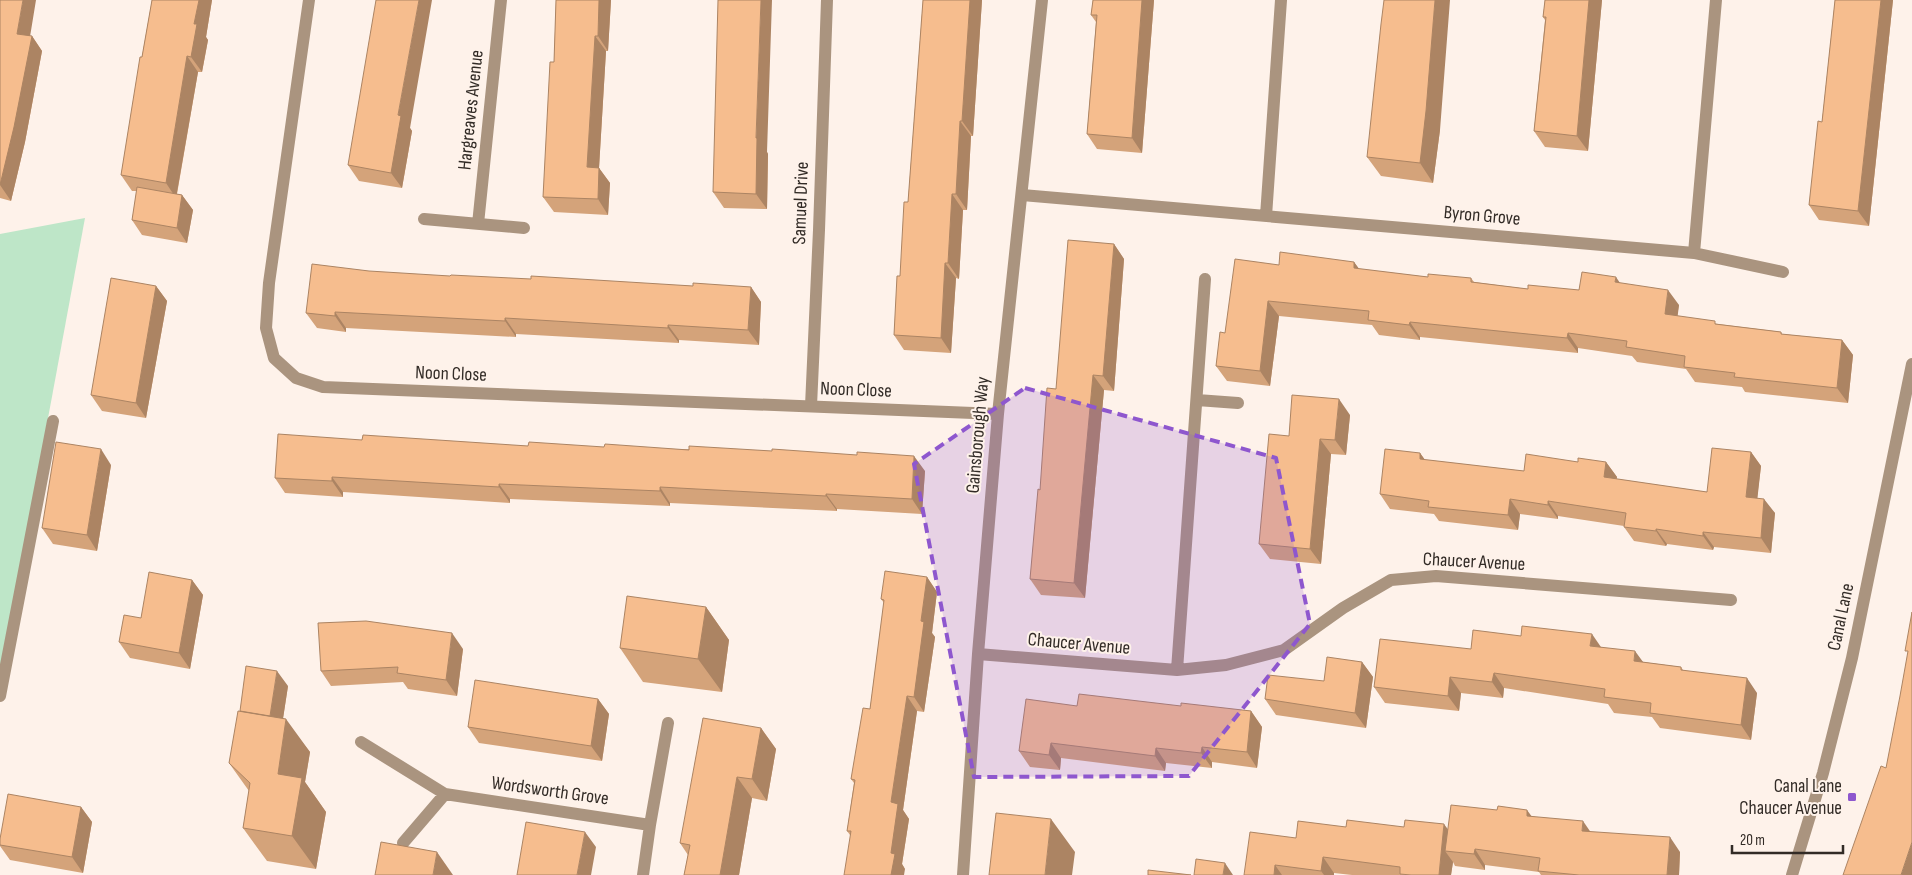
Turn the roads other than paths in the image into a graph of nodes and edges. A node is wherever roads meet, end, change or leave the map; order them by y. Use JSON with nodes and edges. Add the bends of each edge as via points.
{"nodes":[{"id":1,"x":309,"y":0,"type":"edge"},
{"id":2,"x":501,"y":0,"type":"edge"},
{"id":3,"x":827,"y":0,"type":"edge"},
{"id":4,"x":1042,"y":0,"type":"edge"},
{"id":5,"x":1281,"y":0,"type":"edge"},
{"id":6,"x":1716,"y":0,"type":"edge"},
{"id":7,"x":1022,"y":195,"type":"junction"},
{"id":8,"x":1266,"y":216,"type":"junction"},
{"id":9,"x":424,"y":219,"type":"dead end"},
{"id":10,"x":478,"y":224,"type":"junction"},
{"id":11,"x":524,"y":228,"type":"dead end"},
{"id":12,"x":1694,"y":253,"type":"junction"},
{"id":13,"x":1783,"y":272,"type":"dead end"},
{"id":14,"x":1205,"y":279,"type":"dead end"},
{"id":15,"x":1912,"y":364,"type":"edge"},
{"id":16,"x":1197,"y":400,"type":"junction"},
{"id":17,"x":1238,"y":403,"type":"dead end"},
{"id":18,"x":810,"y":406,"type":"junction"},
{"id":19,"x":998,"y":414,"type":"junction"},
{"id":20,"x":53,"y":421,"type":"dead end"},
{"id":21,"x":1731,"y":600,"type":"dead end"},
{"id":22,"x":978,"y":654,"type":"junction"},
{"id":23,"x":1177,"y":670,"type":"junction"},
{"id":24,"x":0,"y":696,"type":"edge"},
{"id":25,"x":668,"y":723,"type":"dead end"},
{"id":26,"x":361,"y":742,"type":"dead end"},
{"id":27,"x":445,"y":794,"type":"junction"},
{"id":28,"x":650,"y":825,"type":"junction"},
{"id":29,"x":403,"y":843,"type":"dead end"},
{"id":30,"x":644,"y":875,"type":"edge"},
{"id":31,"x":963,"y":875,"type":"edge"},
{"id":32,"x":1792,"y":875,"type":"edge"}],
"edges":[{"from":1,"to":18,"type":"street","name":"Noon Close","via":[[269,284],[266,328],[274,358],[296,378],[323,387]]},
{"from":2,"to":10,"type":"street","name":"Hargreaves Avenue"},
{"from":3,"to":18,"type":"street","name":"Samuel Drive"},
{"from":4,"to":7,"type":"street","name":"Gainsborough Way"},
{"from":5,"to":8,"type":"street"},
{"from":6,"to":12,"type":"street"},
{"from":7,"to":8,"type":"street","name":"Byron Grove"},
{"from":7,"to":19,"type":"street","name":"Gainsborough Way"},
{"from":8,"to":12,"type":"street","name":"Byron Grove"},
{"from":9,"to":10,"type":"street"},
{"from":10,"to":11,"type":"street"},
{"from":12,"to":13,"type":"street","name":"Byron Grove"},
{"from":14,"to":16,"type":"street"},
{"from":15,"to":32,"type":"street","name":"Canal Lane","via":[[1852,658],[1823,773]]},
{"from":16,"to":17,"type":"street"},
{"from":16,"to":23,"type":"street"},
{"from":18,"to":19,"type":"street","name":"Noon Close"},
{"from":19,"to":22,"type":"street","name":"Gainsborough Way"},
{"from":20,"to":24,"type":"street"},
{"from":21,"to":23,"type":"street","name":"Chaucer Avenue","via":[[1436,576],[1391,580],[1342,608],[1284,650],[1226,665]]},
{"from":22,"to":23,"type":"street","name":"Chaucer Avenue"},
{"from":22,"to":31,"type":"street","name":"Gainsborough Way"},
{"from":25,"to":28,"type":"street"},
{"from":26,"to":27,"type":"street","name":"Wordsworth Grove"},
{"from":27,"to":28,"type":"street","name":"Wordsworth Grove"},
{"from":27,"to":29,"type":"street"},
{"from":28,"to":30,"type":"street"}]}
